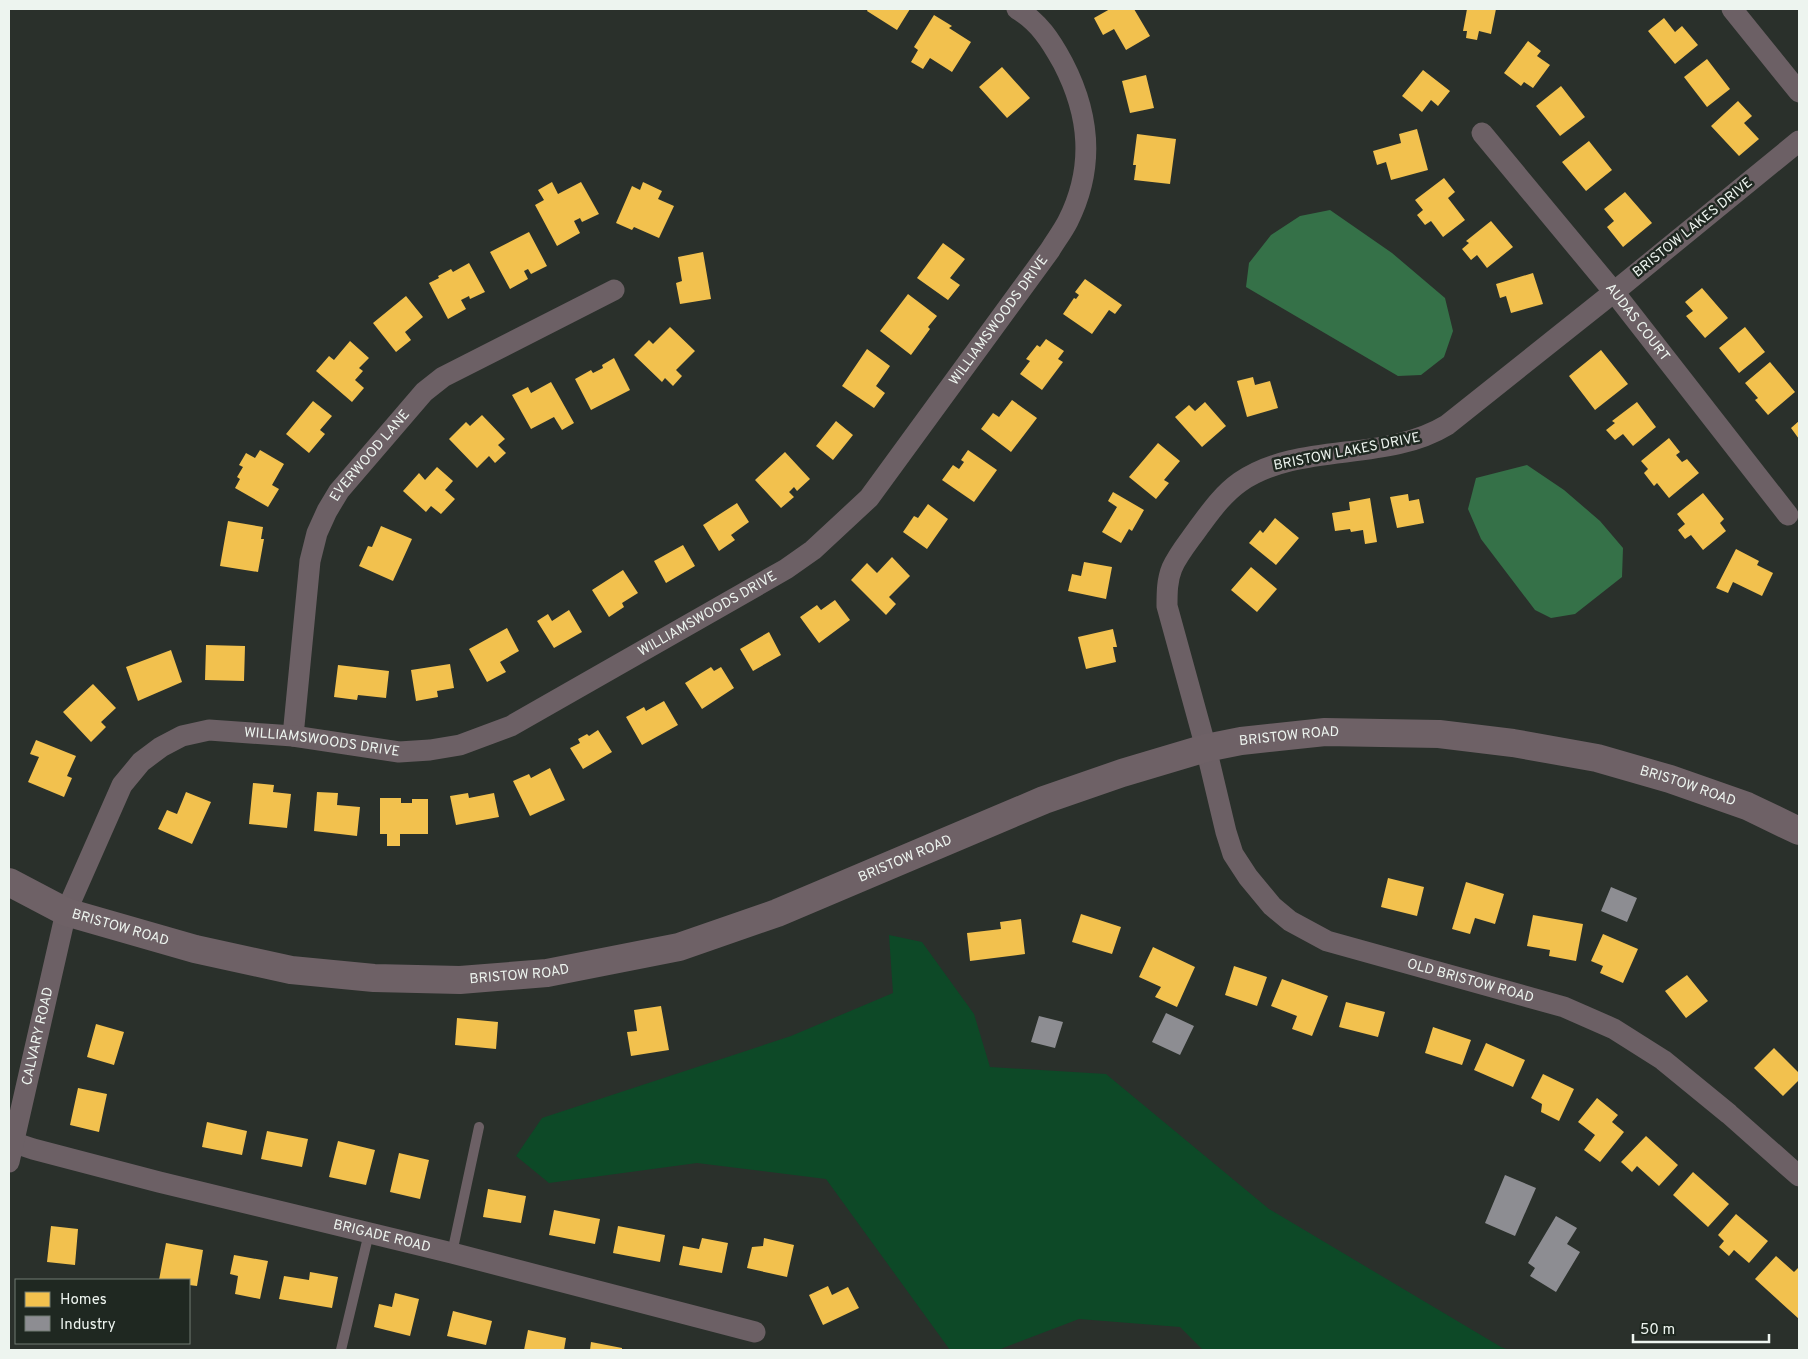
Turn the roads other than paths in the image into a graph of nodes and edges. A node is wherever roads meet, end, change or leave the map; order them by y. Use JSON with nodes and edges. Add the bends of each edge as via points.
{"nodes":[{"id":1,"x":1732,"y":9,"type":"edge"},
{"id":2,"x":1029,"y":12,"type":"edge"},
{"id":3,"x":1799,"y":92,"type":"edge"},
{"id":4,"x":1482,"y":133,"type":"dead end"},
{"id":5,"x":1799,"y":141,"type":"edge"},
{"id":6,"x":614,"y":290,"type":"dead end"},
{"id":7,"x":1614,"y":292,"type":"junction"},
{"id":8,"x":1788,"y":515,"type":"dead end"},
{"id":9,"x":293,"y":736,"type":"junction"},
{"id":10,"x":1206,"y":748,"type":"junction"},
{"id":11,"x":1796,"y":822,"type":"edge"},
{"id":12,"x":9,"y":882,"type":"edge"},
{"id":13,"x":66,"y":912,"type":"junction"},
{"id":14,"x":479,"y":1127,"type":"dead end"},
{"id":15,"x":10,"y":1148,"type":"edge"},
{"id":16,"x":1799,"y":1176,"type":"edge"},
{"id":17,"x":369,"y":1233,"type":"junction"},
{"id":18,"x":452,"y":1253,"type":"junction"},
{"id":19,"x":755,"y":1332,"type":"dead end"},
{"id":20,"x":341,"y":1350,"type":"edge"}],
"edges":[{"from":1,"to":3,"type":"street"},
{"from":2,"to":9,"type":"street","name":"WILLIAMSWOODS DRIVE","via":[[1058,55],[1079,98],[1084,118],[1086,157],[1078,196],[1068,221],[1050,250],[869,498],[813,550],[786,569],[511,726],[452,746],[399,752]]},
{"from":4,"to":7,"type":"street","name":"AUDAS COURT"},
{"from":5,"to":7,"type":"street","name":"BRISTOW LAKES DRIVE"},
{"from":6,"to":9,"type":"street","name":"EVERWOOD LANE","via":[[443,377],[424,392],[339,491],[326,511],[310,561]]},
{"from":7,"to":8,"type":"street","name":"AUDAS COURT"},
{"from":7,"to":10,"type":"street","name":"BRISTOW LAKES DRIVE","via":[[1435,433],[1386,447],[1292,461],[1255,473],[1225,495],[1176,560],[1168,584],[1167,606]]},
{"from":9,"to":13,"type":"street","name":"WILLIAMSWOODS DRIVE","via":[[209,730],[182,736],[161,746],[141,762],[122,785]]},
{"from":10,"to":11,"type":"main road","name":"BRISTOW ROAD","via":[[1325,732],[1439,734],[1513,743],[1596,758],[1670,779]]},
{"from":10,"to":13,"type":"main road","name":"BRISTOW ROAD","via":[[1044,800],[777,914],[679,947],[547,973],[460,980],[374,978],[291,970],[174,944]]},
{"from":10,"to":16,"type":"street","name":"OLD BRISTOW ROAD","via":[[1233,854],[1272,906],[1290,921],[1327,942],[1564,1007],[1614,1029],[1663,1060]]},
{"from":12,"to":13,"type":"main road","name":"BRISTOW ROAD"},
{"from":13,"to":15,"type":"street","name":"CALVARY ROAD"},
{"from":14,"to":18,"type":"lane"},
{"from":15,"to":17,"type":"street","name":"BRIGADE ROAD","via":[[33,1149]]},
{"from":17,"to":18,"type":"street","name":"BRIGADE ROAD"},
{"from":17,"to":20,"type":"lane"},
{"from":18,"to":19,"type":"street","name":"BRIGADE ROAD"}]}
